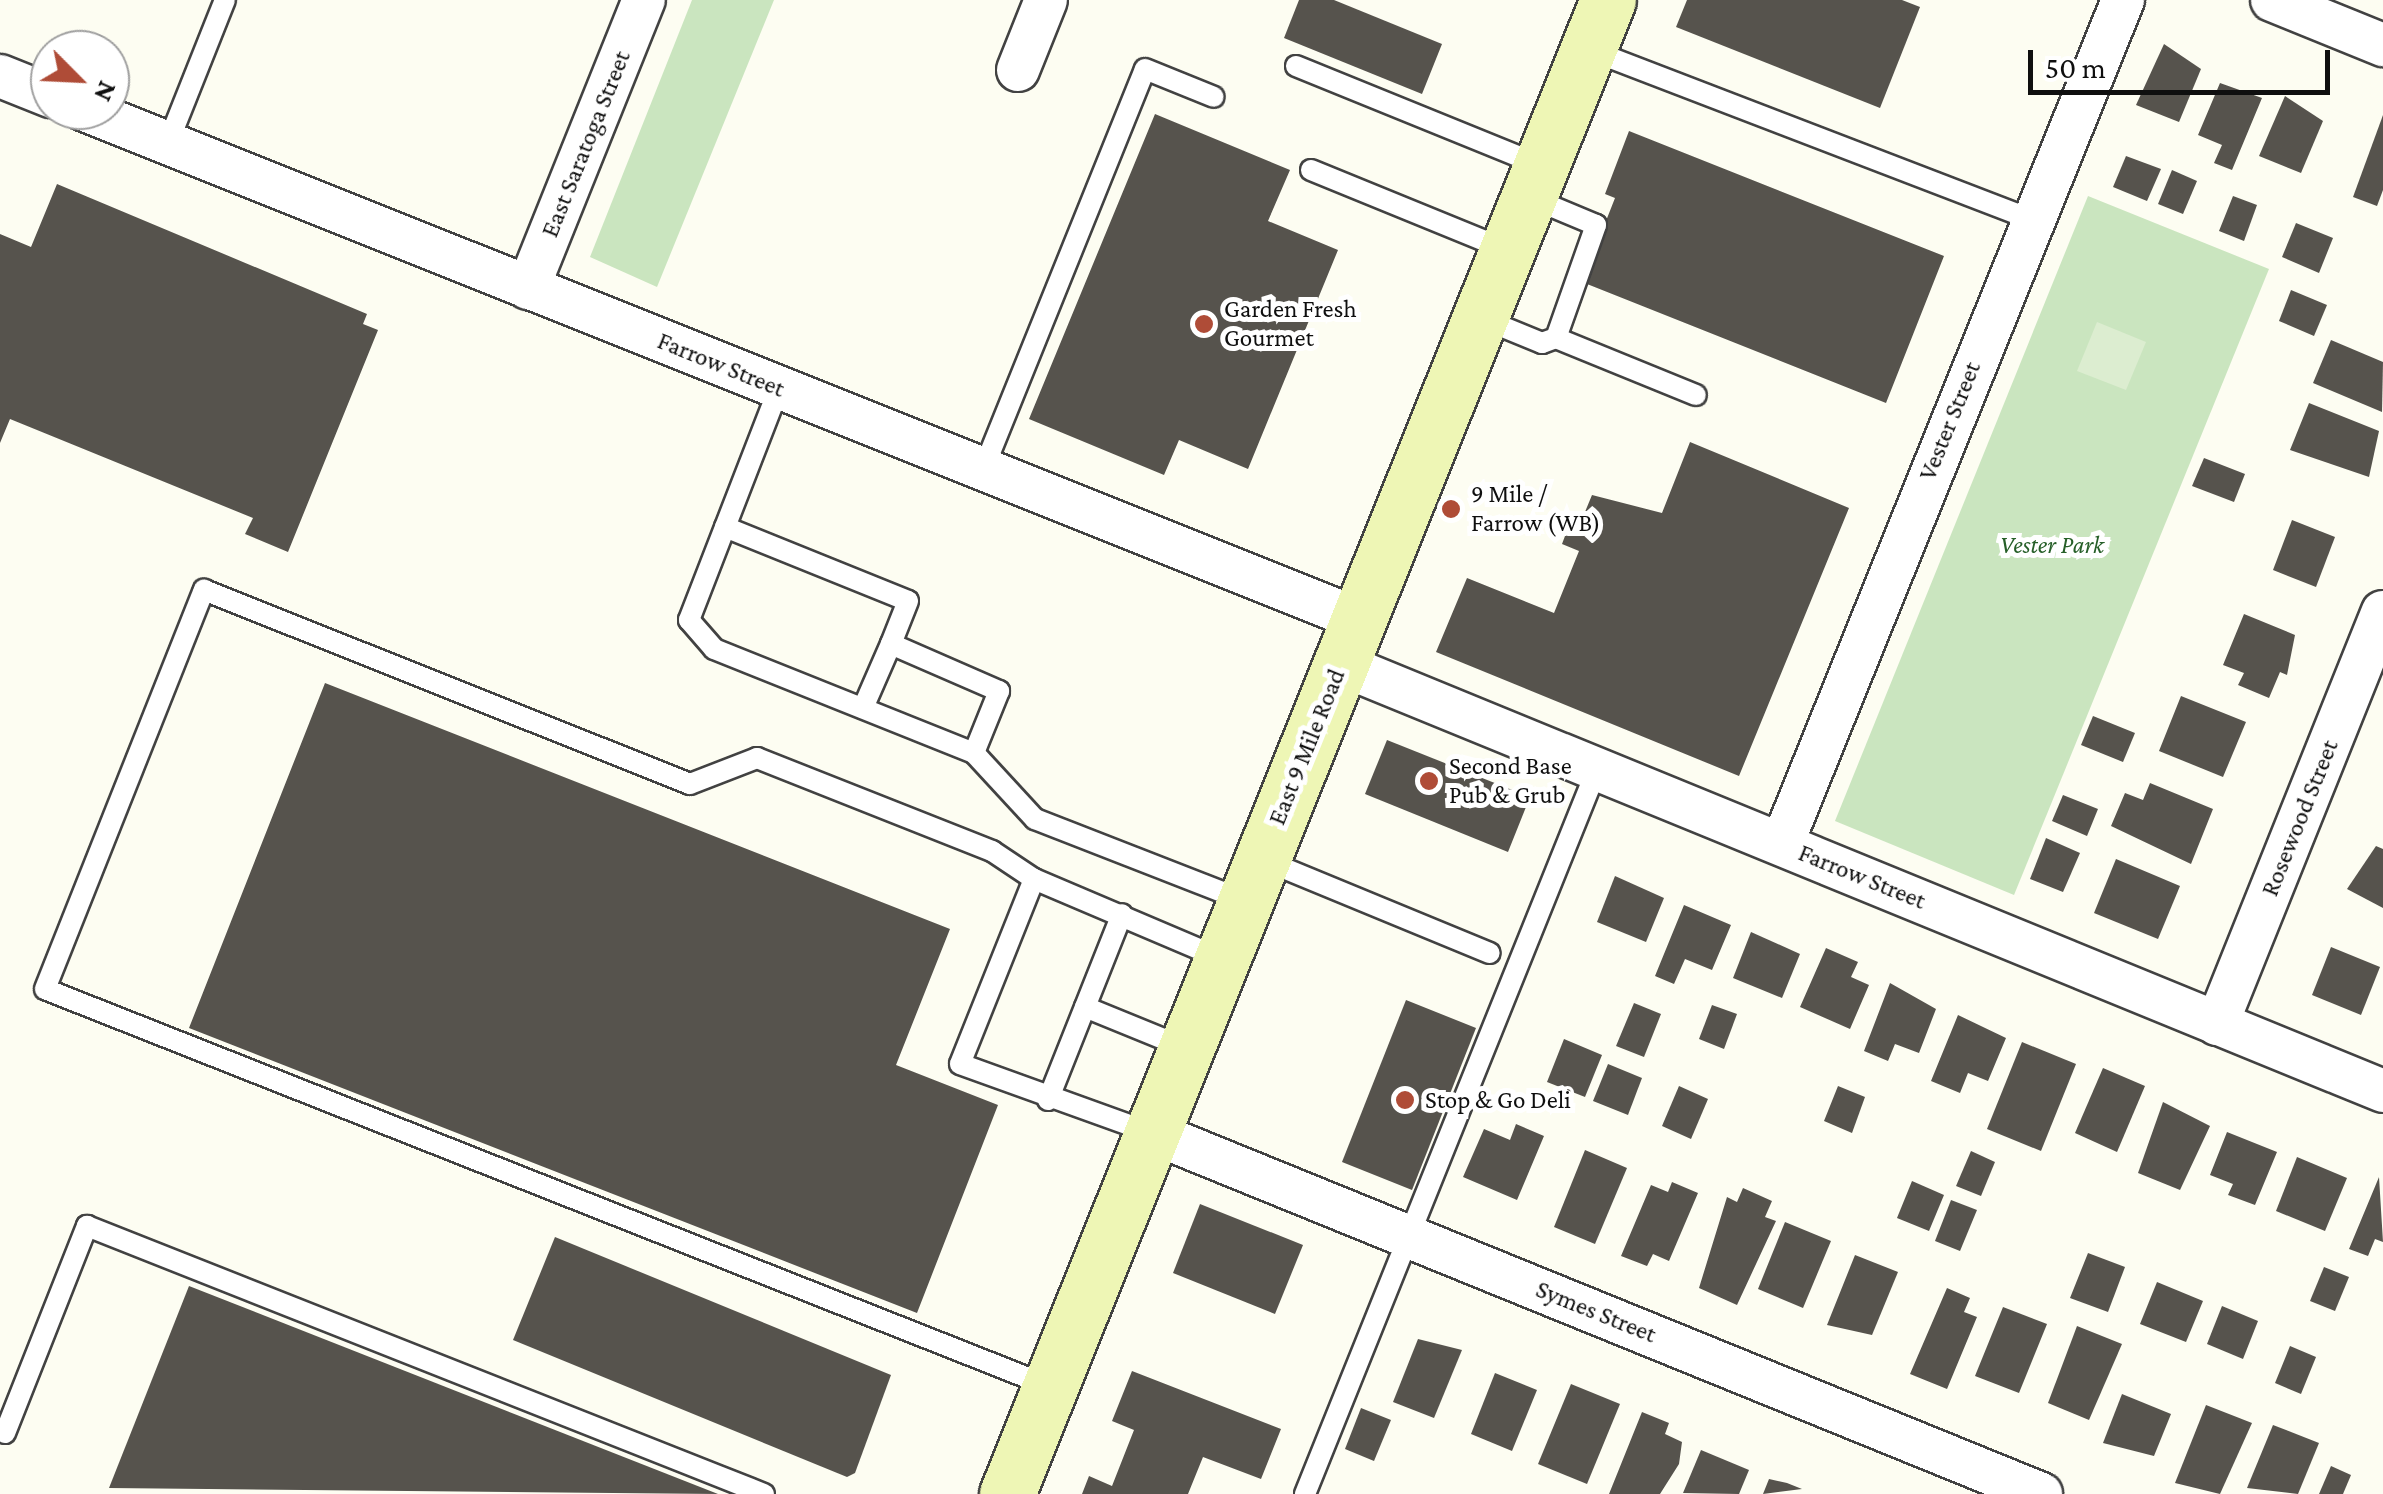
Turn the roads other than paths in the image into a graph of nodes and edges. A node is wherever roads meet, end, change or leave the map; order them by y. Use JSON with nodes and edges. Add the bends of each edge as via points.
{"nodes":[{"id":1,"x":225,"y":0,"type":"edge"},
{"id":2,"x":644,"y":0,"type":"edge"},
{"id":3,"x":1046,"y":0,"type":"edge"},
{"id":4,"x":2122,"y":0,"type":"edge"},
{"id":5,"x":2272,"y":0,"type":"edge"},
{"id":6,"x":1598,"y":24,"type":"edge"},
{"id":7,"x":2383,"y":45,"type":"edge"},
{"id":8,"x":1296,"y":66,"type":"dead end"},
{"id":9,"x":1018,"y":70,"type":"dead end"},
{"id":10,"x":0,"y":76,"type":"edge"},
{"id":11,"x":30,"y":88,"type":"edge"},
{"id":12,"x":1214,"y":97,"type":"dead end"},
{"id":13,"x":130,"y":128,"type":"edge"},
{"id":14,"x":168,"y":143,"type":"junction"},
{"id":15,"x":1311,"y":170,"type":"dead end"},
{"id":16,"x":1536,"y":181,"type":"junction"},
{"id":17,"x":2031,"y":219,"type":"junction"},
{"id":18,"x":1506,"y":250,"type":"junction"},
{"id":19,"x":528,"y":288,"type":"junction"},
{"id":20,"x":1480,"y":317,"type":"junction"},
{"id":21,"x":1556,"y":338,"type":"junction"},
{"id":22,"x":779,"y":388,"type":"junction"},
{"id":23,"x":1696,"y":394,"type":"dead end"},
{"id":24,"x":984,"y":470,"type":"junction"},
{"id":25,"x":725,"y":528,"type":"junction"},
{"id":26,"x":2383,"y":612,"type":"edge"},
{"id":27,"x":1349,"y":642,"type":"junction"},
{"id":28,"x":891,"y":644,"type":"junction"},
{"id":29,"x":864,"y":708,"type":"junction"},
{"id":30,"x":974,"y":753,"type":"junction"},
{"id":31,"x":1596,"y":769,"type":"junction"},
{"id":32,"x":1782,"y":844,"type":"junction"},
{"id":33,"x":1034,"y":879,"type":"junction"},
{"id":34,"x":1254,"y":880,"type":"junction"},
{"id":35,"x":1122,"y":914,"type":"junction"},
{"id":36,"x":1490,"y":953,"type":"dead end"},
{"id":37,"x":1222,"y":959,"type":"junction"},
{"id":38,"x":1085,"y":1007,"type":"junction"},
{"id":39,"x":2217,"y":1024,"type":"junction"},
{"id":40,"x":1185,"y":1048,"type":"junction"},
{"id":41,"x":2383,"y":1092,"type":"edge"},
{"id":42,"x":1048,"y":1100,"type":"junction"},
{"id":43,"x":1151,"y":1132,"type":"junction"},
{"id":44,"x":1409,"y":1236,"type":"junction"},
{"id":45,"x":1049,"y":1386,"type":"junction"},
{"id":46,"x":4,"y":1434,"type":"dead end"},
{"id":47,"x":764,"y":1494,"type":"edge"},
{"id":48,"x":1006,"y":1494,"type":"edge"},
{"id":49,"x":1305,"y":1494,"type":"edge"},
{"id":50,"x":2041,"y":1494,"type":"edge"}],
"edges":[{"from":1,"to":14,"type":"lane"},
{"from":2,"to":19,"type":"street","name":"East Saratoga Street"},
{"from":3,"to":9,"type":"street"},
{"from":4,"to":17,"type":"street","name":"Vester Street"},
{"from":5,"to":7,"type":"street"},
{"from":6,"to":16,"type":"main road","name":"East 9 Mile Road"},
{"from":6,"to":17,"type":"lane"},
{"from":8,"to":16,"type":"lane"},
{"from":10,"to":11,"type":"street"},
{"from":12,"to":24,"type":"lane","via":[[1145,69]]},
{"from":13,"to":14,"type":"street","name":"Farrow Street"},
{"from":14,"to":19,"type":"street","name":"Farrow Street"},
{"from":15,"to":18,"type":"lane"},
{"from":16,"to":18,"type":"main road","name":"East 9 Mile Road"},
{"from":16,"to":21,"type":"lane","via":[[1596,226]]},
{"from":17,"to":32,"type":"street","name":"Vester Street"},
{"from":18,"to":20,"type":"main road","name":"East 9 Mile Road"},
{"from":19,"to":22,"type":"street","name":"Farrow Street"},
{"from":20,"to":21,"type":"lane","via":[[1542,343]]},
{"from":20,"to":27,"type":"main road","name":"East 9 Mile Road"},
{"from":21,"to":23,"type":"lane"},
{"from":22,"to":24,"type":"street","name":"Farrow Street"},
{"from":22,"to":25,"type":"lane"},
{"from":24,"to":27,"type":"street","name":"Farrow Street"},
{"from":25,"to":28,"type":"lane","via":[[908,601]]},
{"from":25,"to":29,"type":"lane","via":[[689,620],[714,648]]},
{"from":26,"to":39,"type":"street","name":"Rosewood Street"},
{"from":27,"to":31,"type":"street","name":"Farrow Street"},
{"from":27,"to":34,"type":"main road","name":"East 9 Mile Road"},
{"from":28,"to":29,"type":"lane"},
{"from":28,"to":30,"type":"lane","via":[[999,692]]},
{"from":29,"to":30,"type":"lane"},
{"from":30,"to":34,"type":"lane","via":[[1034,820]]},
{"from":31,"to":32,"type":"street","name":"Farrow Street"},
{"from":31,"to":44,"type":"lane"},
{"from":32,"to":39,"type":"street","name":"Farrow Street"},
{"from":33,"to":35,"type":"lane"},
{"from":33,"to":42,"type":"lane","via":[[960,1064]]},
{"from":33,"to":45,"type":"lane","via":[[992,851],[757,758],[690,784],[204,590],[45,989]]},
{"from":34,"to":36,"type":"lane"},
{"from":34,"to":37,"type":"main road","name":"East 9 Mile Road"},
{"from":35,"to":37,"type":"lane"},
{"from":35,"to":38,"type":"lane"},
{"from":37,"to":40,"type":"main road","name":"East 9 Mile Road"},
{"from":38,"to":40,"type":"lane"},
{"from":38,"to":42,"type":"lane"},
{"from":39,"to":41,"type":"street","name":"Farrow Street"},
{"from":40,"to":43,"type":"main road","name":"East 9 Mile Road"},
{"from":42,"to":43,"type":"lane"},
{"from":43,"to":44,"type":"street","name":"Symes Street"},
{"from":43,"to":45,"type":"main road","name":"East 9 Mile Road"},
{"from":44,"to":49,"type":"lane"},
{"from":44,"to":50,"type":"street","name":"Symes Street"},
{"from":45,"to":48,"type":"main road","name":"East 9 Mile Road"},
{"from":46,"to":47,"type":"lane","via":[[86,1226]]}]}
